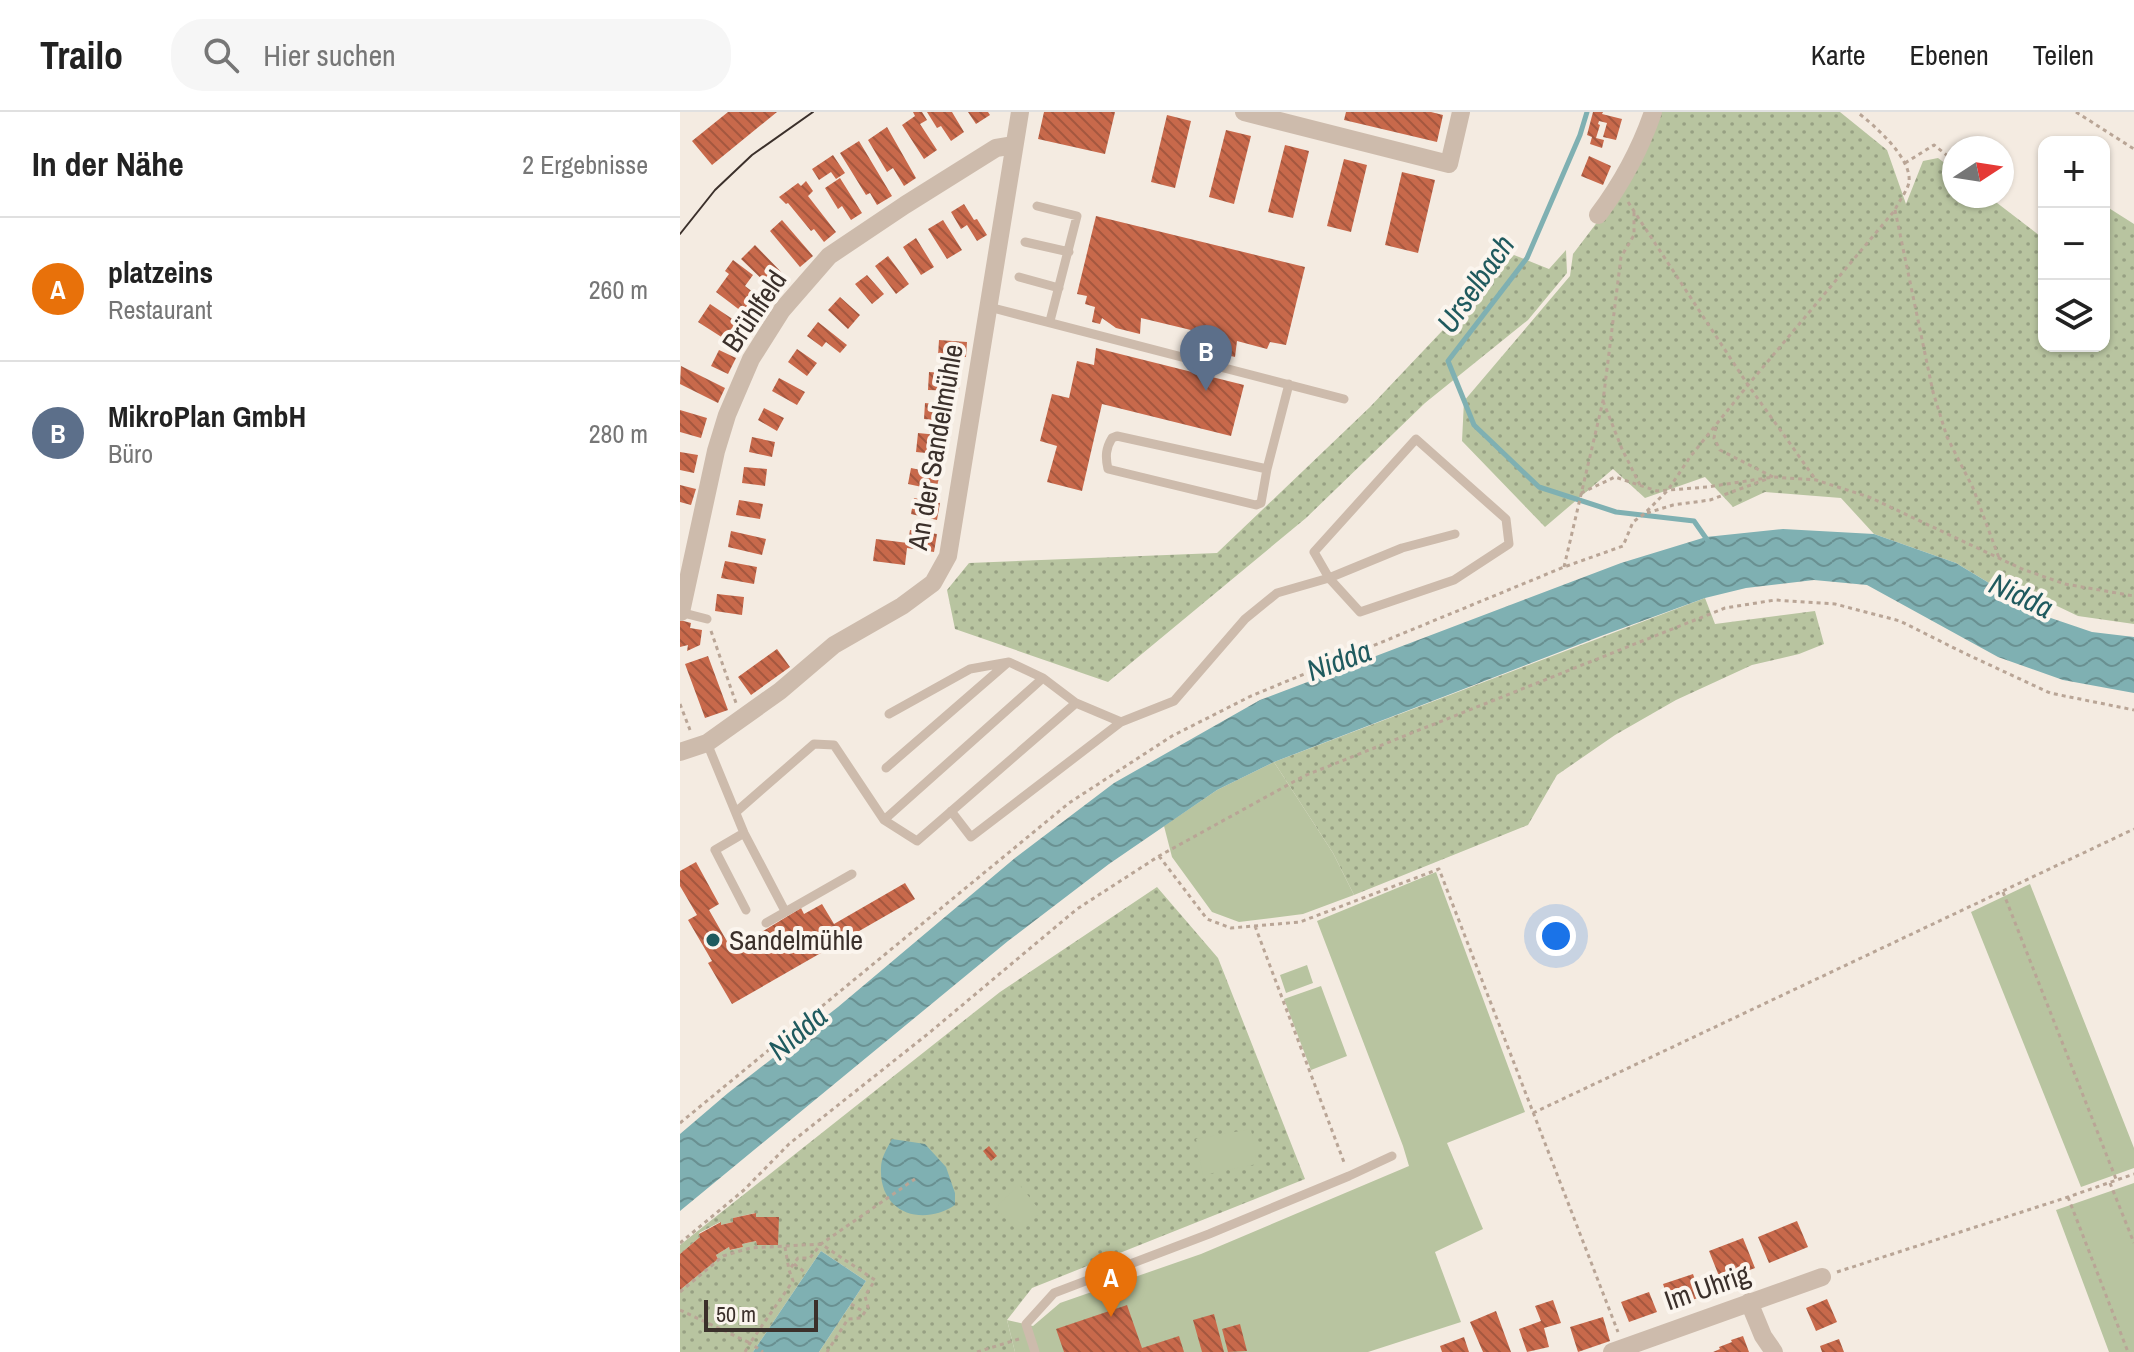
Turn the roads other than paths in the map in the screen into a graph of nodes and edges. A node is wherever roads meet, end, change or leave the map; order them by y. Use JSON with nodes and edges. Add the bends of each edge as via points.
{"nodes":[{"id":1,"x":1020,"y":112,"type":"edge"},
{"id":2,"x":1244,"y":112,"type":"edge"},
{"id":3,"x":1461,"y":112,"type":"edge"},
{"id":4,"x":1653,"y":112,"type":"edge"},
{"id":5,"x":1014,"y":145,"type":"junction"},
{"id":6,"x":1037,"y":206,"type":"dead end"},
{"id":7,"x":1598,"y":215,"type":"dead end"},
{"id":8,"x":1025,"y":242,"type":"dead end"},
{"id":9,"x":1069,"y":252,"type":"junction"},
{"id":10,"x":1019,"y":277,"type":"dead end"},
{"id":11,"x":1059,"y":288,"type":"junction"},
{"id":12,"x":989,"y":307,"type":"junction"},
{"id":13,"x":1050,"y":321,"type":"junction"},
{"id":14,"x":1289,"y":384,"type":"junction"},
{"id":15,"x":1344,"y":399,"type":"dead end"},
{"id":16,"x":1267,"y":469,"type":"junction"},
{"id":17,"x":1455,"y":534,"type":"dead end"},
{"id":18,"x":1329,"y":578,"type":"junction"},
{"id":19,"x":680,"y":612,"type":"edge"},
{"id":20,"x":707,"y":619,"type":"road end"},
{"id":21,"x":1009,"y":662,"type":"junction"},
{"id":22,"x":1043,"y":678,"type":"junction"},
{"id":23,"x":1076,"y":703,"type":"junction"},
{"id":24,"x":889,"y":714,"type":"dead end"},
{"id":25,"x":1121,"y":722,"type":"junction"},
{"id":26,"x":694,"y":745,"type":"edge"},
{"id":27,"x":886,"y":768,"type":"dead end"},
{"id":28,"x":951,"y":811,"type":"junction"},
{"id":29,"x":736,"y":812,"type":"junction"},
{"id":30,"x":884,"y":820,"type":"junction"},
{"id":31,"x":744,"y":833,"type":"junction"},
{"id":32,"x":852,"y":874,"type":"dead end"},
{"id":33,"x":746,"y":910,"type":"dead end"},
{"id":34,"x":785,"y":911,"type":"junction"},
{"id":35,"x":766,"y":923,"type":"dead end"},
{"id":36,"x":1392,"y":1156,"type":"dead end"},
{"id":37,"x":1822,"y":1277,"type":"road end"},
{"id":38,"x":1749,"y":1302,"type":"junction"},
{"id":39,"x":1618,"y":1349,"type":"edge"},
{"id":40,"x":1035,"y":1352,"type":"edge"},
{"id":41,"x":1774,"y":1352,"type":"edge"}],
"edges":[{"from":1,"to":5,"type":"street","name":"An der Sandelmühle"},
{"from":2,"to":3,"type":"street","via":[[1449,164]]},
{"from":4,"to":7,"type":"street","via":[[1619,187]]},
{"from":5,"to":12,"type":"street","name":"An der Sandelmühle"},
{"from":5,"to":19,"type":"street","name":"Brühlfeld","via":[[996,148],[829,256],[782,310],[751,359],[727,415]]},
{"from":6,"to":9,"type":"lane","via":[[1077,216]]},
{"from":8,"to":9,"type":"lane"},
{"from":9,"to":11,"type":"lane"},
{"from":10,"to":11,"type":"lane"},
{"from":11,"to":13,"type":"lane"},
{"from":12,"to":13,"type":"lane"},
{"from":12,"to":26,"type":"street","name":"An der Sandelmühle","via":[[948,556],[933,583],[834,645],[780,691]]},
{"from":13,"to":14,"type":"lane"},
{"from":14,"to":15,"type":"lane"},
{"from":14,"to":16,"type":"lane"},
{"from":16,"to":16,"type":"lane","via":[[1261,503],[1256,505],[1108,469],[1105,459],[1107,446],[1117,436]]},
{"from":17,"to":18,"type":"lane","via":[[1402,548]]},
{"from":18,"to":18,"type":"lane","via":[[1314,552],[1416,439],[1506,519],[1509,544],[1454,580],[1360,612]]},
{"from":18,"to":25,"type":"lane","via":[[1277,593],[1245,619],[1174,701]]},
{"from":19,"to":20,"type":"lane"},
{"from":21,"to":22,"type":"lane"},
{"from":21,"to":24,"type":"lane","via":[[970,669]]},
{"from":21,"to":27,"type":"lane"},
{"from":22,"to":23,"type":"lane"},
{"from":22,"to":30,"type":"lane"},
{"from":23,"to":25,"type":"lane"},
{"from":23,"to":28,"type":"lane"},
{"from":25,"to":28,"type":"lane","via":[[971,837]]},
{"from":26,"to":29,"type":"lane"},
{"from":28,"to":30,"type":"lane","via":[[917,841]]},
{"from":29,"to":30,"type":"lane","via":[[814,744],[834,745]]},
{"from":29,"to":31,"type":"lane"},
{"from":31,"to":33,"type":"lane","via":[[715,850]]},
{"from":31,"to":34,"type":"lane"},
{"from":32,"to":34,"type":"lane"},
{"from":34,"to":35,"type":"lane"},
{"from":36,"to":40,"type":"lane","via":[[1054,1293],[1026,1324]]},
{"from":37,"to":38,"type":"street","name":"Im Uhrig"},
{"from":38,"to":39,"type":"street","name":"Im Uhrig"},
{"from":38,"to":41,"type":"street"}]}
